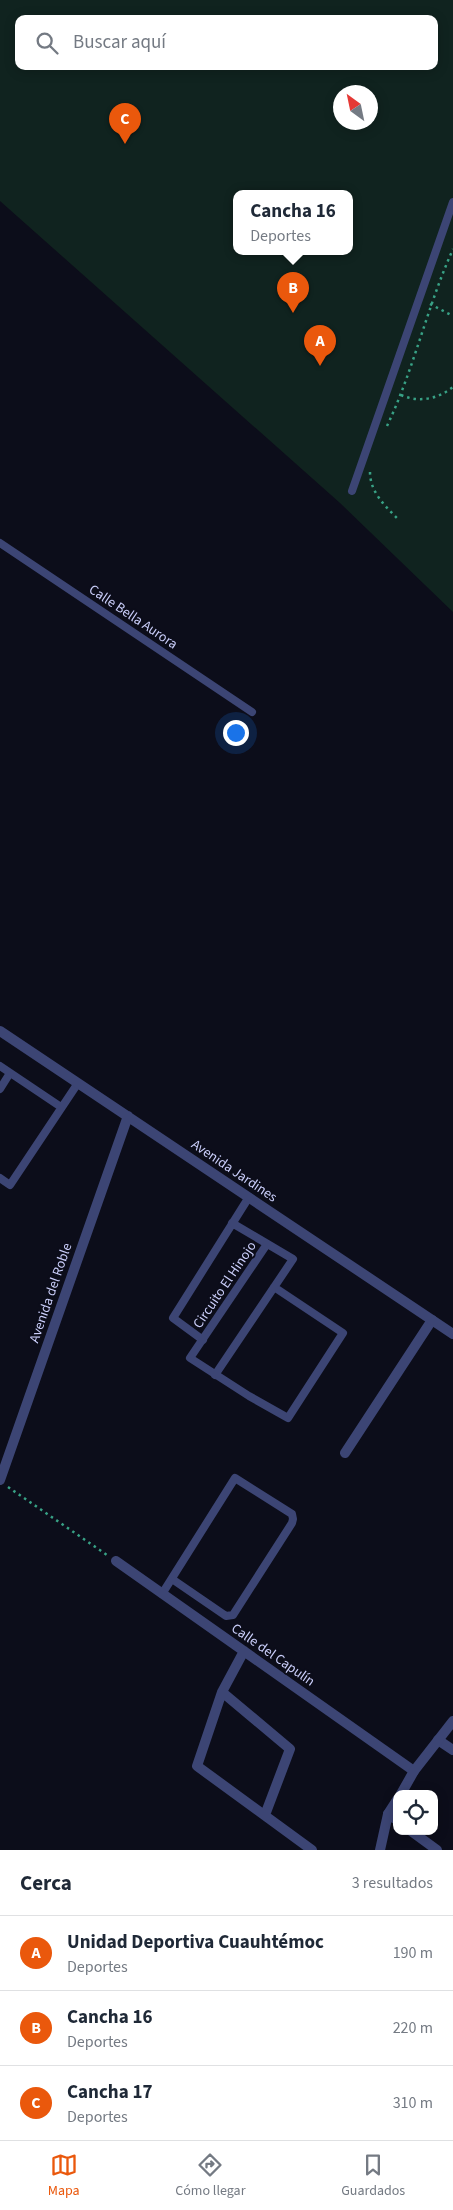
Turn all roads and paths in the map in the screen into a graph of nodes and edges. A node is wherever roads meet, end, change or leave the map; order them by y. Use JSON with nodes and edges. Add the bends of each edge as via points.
{"nodes":[{"id":1,"x":453,"y":202,"type":"edge"},
{"id":2,"x":453,"y":249,"type":"edge"},
{"id":3,"x":430,"y":304,"type":"junction"},
{"id":4,"x":453,"y":316,"type":"edge"},
{"id":5,"x":453,"y":387,"type":"edge"},
{"id":6,"x":401,"y":395,"type":"junction"},
{"id":7,"x":383,"y":434,"type":"dead end"},
{"id":8,"x":370,"y":470,"type":"dead end"},
{"id":9,"x":352,"y":491,"type":"dead end"},
{"id":10,"x":398,"y":519,"type":"dead end"},
{"id":11,"x":0,"y":543,"type":"edge"},
{"id":12,"x":252,"y":712,"type":"dead end"},
{"id":13,"x":0,"y":1031,"type":"edge"},
{"id":14,"x":0,"y":1066,"type":"edge"},
{"id":15,"x":10,"y":1073,"type":"junction"},
{"id":16,"x":78,"y":1083,"type":"junction"},
{"id":17,"x":0,"y":1089,"type":"edge"},
{"id":18,"x":62,"y":1107,"type":"junction"},
{"id":19,"x":128,"y":1116,"type":"junction"},
{"id":20,"x":0,"y":1178,"type":"edge"},
{"id":21,"x":249,"y":1198,"type":"junction"},
{"id":22,"x":232,"y":1223,"type":"junction"},
{"id":23,"x":267,"y":1244,"type":"junction"},
{"id":24,"x":274,"y":1287,"type":"junction"},
{"id":25,"x":432,"y":1320,"type":"junction"},
{"id":26,"x":453,"y":1334,"type":"edge"},
{"id":27,"x":203,"y":1340,"type":"junction"},
{"id":28,"x":215,"y":1375,"type":"junction"},
{"id":29,"x":345,"y":1453,"type":"dead end"},
{"id":30,"x":4,"y":1483,"type":"edge"},
{"id":31,"x":116,"y":1561,"type":"joint"},
{"id":32,"x":172,"y":1579,"type":"junction"},
{"id":33,"x":162,"y":1594,"type":"junction"},
{"id":34,"x":244,"y":1651,"type":"junction"},
{"id":35,"x":222,"y":1692,"type":"junction"},
{"id":36,"x":453,"y":1721,"type":"edge"},
{"id":37,"x":438,"y":1740,"type":"junction"},
{"id":38,"x":453,"y":1750,"type":"edge"},
{"id":39,"x":414,"y":1771,"type":"junction"},
{"id":40,"x":402,"y":1790,"type":"edge"},
{"id":41,"x":265,"y":1815,"type":"junction"},
{"id":42,"x":393,"y":1817,"type":"edge"},
{"id":43,"x":416,"y":1835,"type":"edge"},
{"id":44,"x":312,"y":1850,"type":"edge"},
{"id":45,"x":380,"y":1850,"type":"edge"},
{"id":46,"x":436,"y":1850,"type":"edge"}],
"edges":[{"from":1,"to":9,"type":"lane"},
{"from":2,"to":3,"type":"path"},
{"from":3,"to":4,"type":"path"},
{"from":3,"to":6,"type":"path"},
{"from":5,"to":6,"type":"path","via":[[445,394],[429,399]]},
{"from":6,"to":7,"type":"path"},
{"from":8,"to":10,"type":"path","via":[[370,480],[380,501]]},
{"from":11,"to":12,"type":"lane","name":"Calle Bella Aurora"},
{"from":13,"to":16,"type":"street","name":"Avenida Jardines"},
{"from":14,"to":15,"type":"lane"},
{"from":15,"to":17,"type":"lane"},
{"from":15,"to":18,"type":"lane"},
{"from":16,"to":18,"type":"lane"},
{"from":16,"to":19,"type":"street","name":"Avenida Jardines"},
{"from":18,"to":20,"type":"lane","via":[[10,1185]]},
{"from":19,"to":21,"type":"street","name":"Avenida Jardines"},
{"from":19,"to":30,"type":"street","name":"Avenida del Roble"},
{"from":21,"to":22,"type":"lane","name":"Circuito El Hinojo"},
{"from":21,"to":25,"type":"street","name":"Avenida Jardines"},
{"from":22,"to":23,"type":"lane","name":"Circuito El Hinojo"},
{"from":22,"to":27,"type":"lane","name":"Circuito El Hinojo","via":[[173,1318]]},
{"from":23,"to":24,"type":"lane","name":"Circuito El Hinojo","via":[[293,1259]]},
{"from":23,"to":27,"type":"lane","name":"Circuito El Hinojo"},
{"from":24,"to":28,"type":"lane","name":"Circuito El Hinojo"},
{"from":24,"to":28,"type":"lane","name":"Circuito El Hinojo","via":[[343,1333],[288,1418]]},
{"from":25,"to":26,"type":"street","name":"Avenida Jardines"},
{"from":25,"to":29,"type":"street"},
{"from":27,"to":28,"type":"lane","name":"Circuito El Hinojo","via":[[190,1358]]},
{"from":30,"to":31,"type":"path"},
{"from":31,"to":33,"type":"street","name":"Calle del Capulín"},
{"from":32,"to":32,"type":"lane","via":[[226,1616],[233,1615],[292,1523],[292,1514],[235,1478]]},
{"from":32,"to":33,"type":"lane"},
{"from":33,"to":34,"type":"street","name":"Calle del Capulín"},
{"from":34,"to":35,"type":"street"},
{"from":34,"to":39,"type":"street","name":"Calle del Capulín"},
{"from":35,"to":41,"type":"street","via":[[290,1749]]},
{"from":35,"to":41,"type":"street","via":[[197,1766]]},
{"from":36,"to":37,"type":"street"},
{"from":37,"to":38,"type":"street"},
{"from":37,"to":39,"type":"street"},
{"from":39,"to":40,"type":"street"},
{"from":41,"to":44,"type":"street"},
{"from":42,"to":45,"type":"street"},
{"from":43,"to":46,"type":"street"}]}
